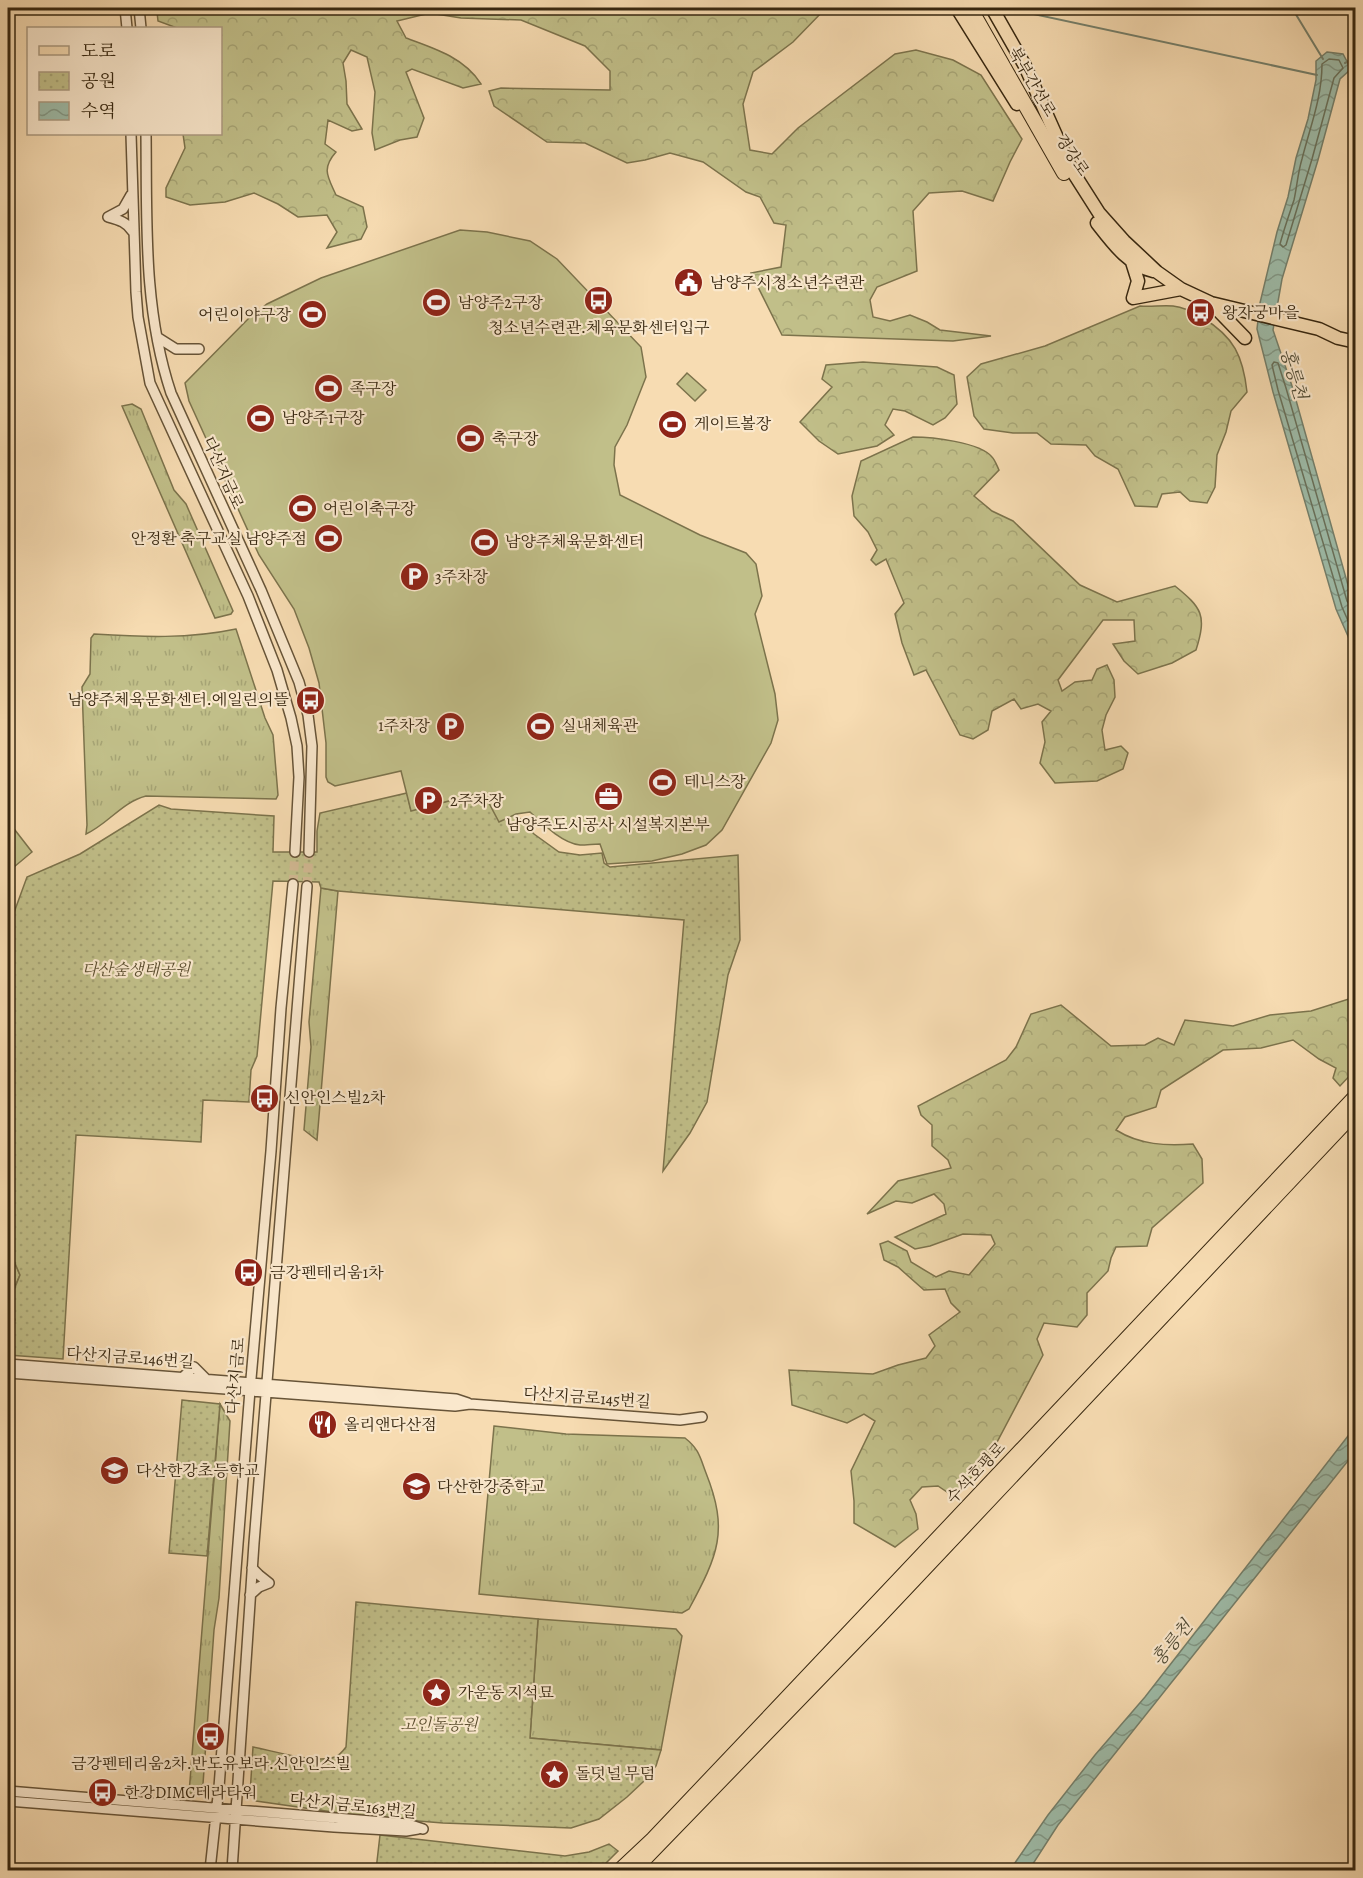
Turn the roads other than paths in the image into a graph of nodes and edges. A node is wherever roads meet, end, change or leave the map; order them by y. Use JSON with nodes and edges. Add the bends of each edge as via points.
{"nodes":[{"id":1,"x":125,"y":8,"type":"edge"},
{"id":2,"x":139,"y":8,"type":"edge"},
{"id":3,"x":957,"y":8,"type":"edge"},
{"id":4,"x":970,"y":8,"type":"edge"},
{"id":5,"x":981,"y":8,"type":"edge"},
{"id":6,"x":992,"y":8,"type":"edge"},
{"id":7,"x":127,"y":27,"type":"edge"},
{"id":8,"x":141,"y":27,"type":"edge"},
{"id":9,"x":131,"y":135,"type":"edge"},
{"id":10,"x":146,"y":135,"type":"edge"},
{"id":11,"x":1068,"y":171,"type":"junction"},
{"id":12,"x":132,"y":193,"type":"junction"},
{"id":13,"x":133,"y":233,"type":"junction"},
{"id":14,"x":1132,"y":262,"type":"junction"},
{"id":15,"x":1157,"y":272,"type":"junction"},
{"id":16,"x":1181,"y":289,"type":"junction"},
{"id":17,"x":1211,"y":303,"type":"junction"},
{"id":18,"x":1319,"y":329,"type":"junction"},
{"id":19,"x":1356,"y":334,"type":"edge"},
{"id":20,"x":157,"y":337,"type":"junction"},
{"id":21,"x":1245,"y":338,"type":"dead end"},
{"id":22,"x":1356,"y":342,"type":"edge"},
{"id":23,"x":199,"y":349,"type":"dead end"},
{"id":24,"x":295,"y":852,"type":"tunnel mouth"},
{"id":25,"x":309,"y":852,"type":"tunnel mouth"},
{"id":26,"x":293,"y":885,"type":"tunnel mouth"},
{"id":27,"x":307,"y":886,"type":"tunnel mouth"},
{"id":28,"x":1356,"y":1096,"type":"edge"},
{"id":29,"x":1356,"y":1111,"type":"edge"},
{"id":30,"x":8,"y":1364,"type":"edge"},
{"id":31,"x":8,"y":1373,"type":"edge"},
{"id":32,"x":250,"y":1386,"type":"junction"},
{"id":33,"x":266,"y":1387,"type":"junction"},
{"id":34,"x":702,"y":1417,"type":"dead end"},
{"id":35,"x":252,"y":1568,"type":"junction"},
{"id":36,"x":250,"y":1595,"type":"junction"},
{"id":37,"x":8,"y":1791,"type":"edge"},
{"id":38,"x":8,"y":1801,"type":"edge"},
{"id":39,"x":216,"y":1812,"type":"junction"},
{"id":40,"x":236,"y":1814,"type":"junction"},
{"id":41,"x":656,"y":1843,"type":"junction"},
{"id":42,"x":210,"y":1870,"type":"edge"},
{"id":43,"x":232,"y":1870,"type":"edge"},
{"id":44,"x":611,"y":1870,"type":"edge"},
{"id":45,"x":620,"y":1870,"type":"edge"},
{"id":46,"x":634,"y":1870,"type":"edge"}],
"edges":[{"from":1,"to":7,"type":"street"},
{"from":2,"to":8,"type":"street"},
{"from":3,"to":11,"type":"main road","name":"경강로","via":[[1021,110]]},
{"from":4,"to":11,"type":"highway","name":"북부간선로"},
{"from":5,"to":11,"type":"highway","name":"북부간선로"},
{"from":6,"to":11,"type":"main road","name":"경강로","via":[[1025,66]]},
{"from":9,"to":12,"type":"street","name":"다산지금로"},
{"from":10,"to":20,"type":"street","name":"다산지금로","via":[[147,274]]},
{"from":11,"to":14,"type":"main road","name":"경강로","via":[[1097,224]]},
{"from":11,"to":15,"type":"main road","name":"경강로","via":[[1099,213]]},
{"from":12,"to":13,"type":"street","name":"다산지금로"},
{"from":12,"to":13,"type":"street","via":[[123,209],[108,217],[128,225]]},
{"from":13,"to":24,"type":"street","name":"다산지금로","via":[[138,317],[150,383],[251,603],[291,718],[299,777]]},
{"from":14,"to":15,"type":"main road","name":"경강로"},
{"from":14,"to":16,"type":"main road","via":[[1138,281],[1133,298]]},
{"from":15,"to":16,"type":"main road","name":"경강로"},
{"from":16,"to":17,"type":"main road","name":"경강로"},
{"from":17,"to":18,"type":"main road","name":"경강로"},
{"from":17,"to":21,"type":"main road"},
{"from":18,"to":19,"type":"main road","name":"경강로"},
{"from":18,"to":22,"type":"main road","name":"경강로"},
{"from":20,"to":23,"type":"street","via":[[176,349]]},
{"from":20,"to":25,"type":"street","name":"다산지금로","via":[[171,393],[299,682],[312,746]]},
{"from":26,"to":32,"type":"street","name":"다산지금로"},
{"from":27,"to":33,"type":"street","name":"다산지금로"},
{"from":28,"to":41,"type":"highway","name":"수석호평로"},
{"from":29,"to":41,"type":"highway","name":"수석호평로"},
{"from":30,"to":32,"type":"street","name":"다산지금로146번길","via":[[183,1377],[194,1367],[206,1379]]},
{"from":31,"to":32,"type":"street","name":"다산지금로146번길"},
{"from":32,"to":33,"type":"street","name":"다산지금로145번길"},
{"from":32,"to":39,"type":"street","name":"다산지금로"},
{"from":33,"to":34,"type":"street","name":"다산지금로145번길","via":[[455,1406],[680,1420]]},
{"from":33,"to":35,"type":"street","name":"다산지금로"},
{"from":35,"to":36,"type":"street","name":"다산지금로"},
{"from":35,"to":36,"type":"street","via":[[269,1583]]},
{"from":36,"to":40,"type":"street","name":"다산지금로"},
{"from":37,"to":39,"type":"street"},
{"from":38,"to":39,"type":"street"},
{"from":39,"to":40,"type":"street","name":"다산지금로163번길"},
{"from":39,"to":42,"type":"street","name":"다산지금로"},
{"from":40,"to":40,"type":"street","name":"다산지금로163번길","via":[[334,1827],[406,1831],[423,1828]]},
{"from":40,"to":43,"type":"street","name":"다산지금로"},
{"from":41,"to":44,"type":"highway"},
{"from":41,"to":45,"type":"highway","name":"수석호평로"},
{"from":41,"to":46,"type":"highway","name":"수석호평로"}]}
